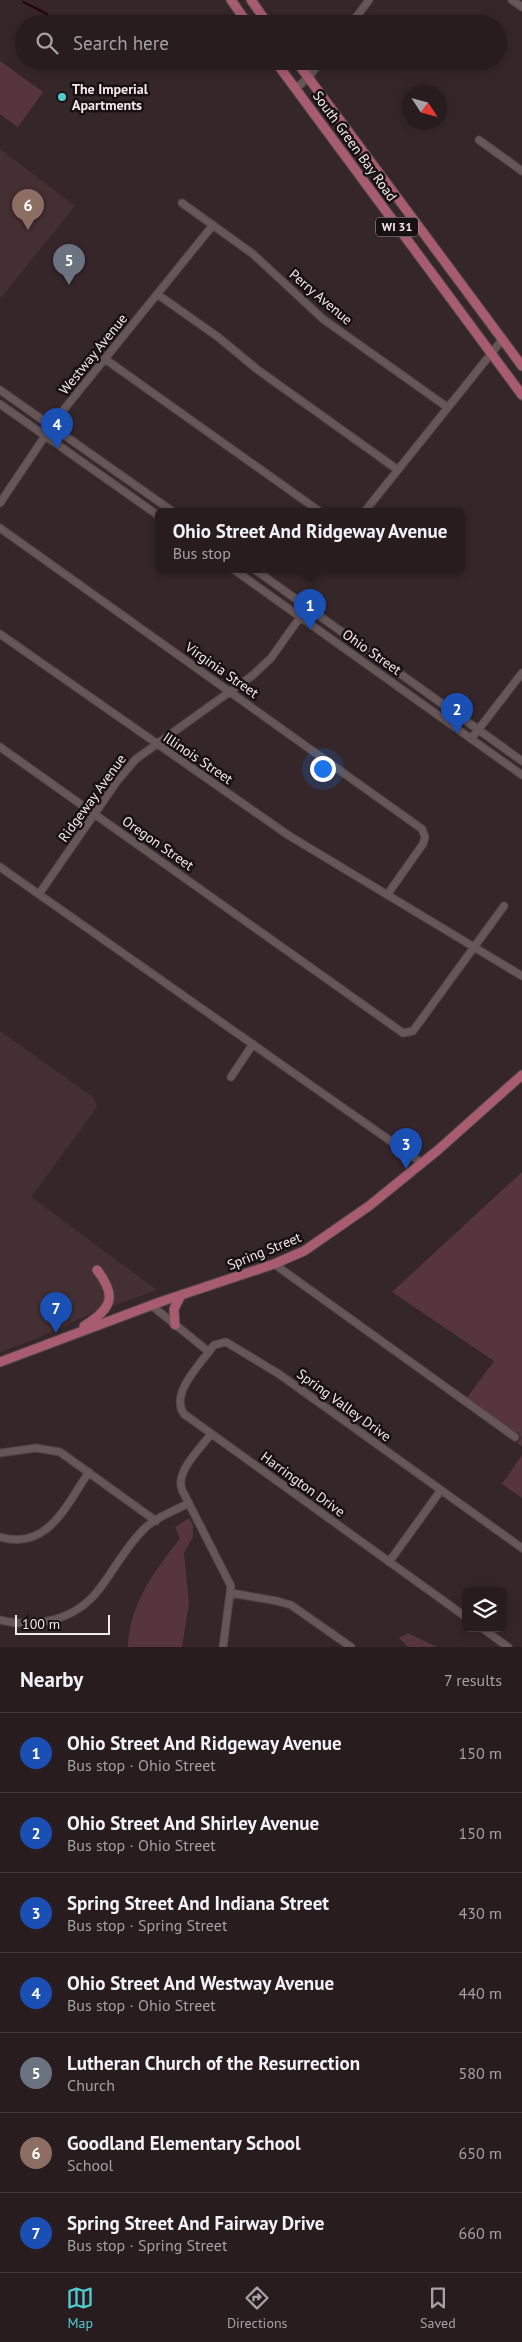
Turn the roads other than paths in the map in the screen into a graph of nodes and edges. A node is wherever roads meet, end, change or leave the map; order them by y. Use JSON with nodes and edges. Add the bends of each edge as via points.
{"nodes":[{"id":1,"x":231,"y":0,"type":"edge"},
{"id":2,"x":251,"y":0,"type":"edge"},
{"id":3,"x":369,"y":0,"type":"edge"},
{"id":4,"x":512,"y":0,"type":"edge"},
{"id":5,"x":522,"y":7,"type":"edge"},
{"id":6,"x":242,"y":15,"type":"edge"},
{"id":7,"x":262,"y":15,"type":"edge"},
{"id":8,"x":358,"y":15,"type":"edge"},
{"id":9,"x":281,"y":70,"type":"edge"},
{"id":10,"x":302,"y":70,"type":"edge"},
{"id":11,"x":314,"y":70,"type":"edge"},
{"id":12,"x":308,"y":78,"type":"junction"},
{"id":13,"x":295,"y":89,"type":"junction"},
{"id":14,"x":480,"y":140,"type":"dead end"},
{"id":15,"x":522,"y":171,"type":"edge"},
{"id":16,"x":182,"y":203,"type":"dead end"},
{"id":17,"x":213,"y":225,"type":"junction"},
{"id":18,"x":158,"y":294,"type":"junction"},
{"id":19,"x":502,"y":340,"type":"junction"},
{"id":20,"x":491,"y":353,"type":"junction"},
{"id":21,"x":105,"y":359,"type":"junction"},
{"id":22,"x":522,"y":366,"type":"edge"},
{"id":23,"x":0,"y":390,"type":"edge"},
{"id":24,"x":521,"y":393,"type":"edge"},
{"id":25,"x":0,"y":404,"type":"edge"},
{"id":26,"x":447,"y":407,"type":"junction"},
{"id":27,"x":52,"y":426,"type":"junction"},
{"id":28,"x":45,"y":435,"type":"junction"},
{"id":29,"x":398,"y":470,"type":"junction"},
{"id":30,"x":145,"y":492,"type":"junction"},
{"id":31,"x":138,"y":502,"type":"junction"},
{"id":32,"x":0,"y":503,"type":"edge"},
{"id":33,"x":168,"y":508,"type":"edge"},
{"id":34,"x":315,"y":508,"type":"edge"},
{"id":35,"x":367,"y":508,"type":"edge"},
{"id":36,"x":155,"y":513,"type":"edge"},
{"id":37,"x":0,"y":528,"type":"edge"},
{"id":38,"x":239,"y":573,"type":"edge"},
{"id":39,"x":260,"y":573,"type":"edge"},
{"id":40,"x":308,"y":606,"type":"junction"},
{"id":41,"x":301,"y":617,"type":"junction"},
{"id":42,"x":0,"y":634,"type":"edge"},
{"id":43,"x":361,"y":645,"type":"junction"},
{"id":44,"x":354,"y":654,"type":"junction"},
{"id":45,"x":522,"y":673,"type":"edge"},
{"id":46,"x":415,"y":684,"type":"junction"},
{"id":47,"x":230,"y":692,"type":"junction"},
{"id":48,"x":408,"y":693,"type":"junction"},
{"id":49,"x":477,"y":729,"type":"junction"},
{"id":50,"x":471,"y":739,"type":"junction"},
{"id":51,"x":156,"y":744,"type":"junction"},
{"id":52,"x":0,"y":747,"type":"edge"},
{"id":53,"x":522,"y":761,"type":"edge"},
{"id":54,"x":522,"y":775,"type":"edge"},
{"id":55,"x":95,"y":814,"type":"junction"},
{"id":56,"x":0,"y":867,"type":"edge"},
{"id":57,"x":39,"y":894,"type":"junction"},
{"id":58,"x":387,"y":895,"type":"junction"},
{"id":59,"x":504,"y":906,"type":"dead end"},
{"id":60,"x":473,"y":947,"type":"junction"},
{"id":61,"x":522,"y":976,"type":"edge"},
{"id":62,"x":253,"y":1044,"type":"junction"},
{"id":63,"x":522,"y":1075,"type":"edge"},
{"id":64,"x":231,"y":1077,"type":"dead end"},
{"id":65,"x":422,"y":1163,"type":"junction"},
{"id":66,"x":274,"y":1264,"type":"junction"},
{"id":67,"x":97,"y":1270,"type":"dead end"},
{"id":68,"x":181,"y":1295,"type":"junction"},
{"id":69,"x":152,"y":1305,"type":"junction"},
{"id":70,"x":175,"y":1325,"type":"junction"},
{"id":71,"x":69,"y":1336,"type":"junction"},
{"id":72,"x":209,"y":1352,"type":"junction"},
{"id":73,"x":0,"y":1362,"type":"edge"},
{"id":74,"x":211,"y":1434,"type":"junction"},
{"id":75,"x":515,"y":1437,"type":"dead end"},
{"id":76,"x":0,"y":1453,"type":"edge"},
{"id":77,"x":89,"y":1472,"type":"junction"},
{"id":78,"x":440,"y":1490,"type":"junction"},
{"id":79,"x":189,"y":1504,"type":"junction"},
{"id":80,"x":156,"y":1521,"type":"junction"},
{"id":81,"x":0,"y":1538,"type":"edge"},
{"id":82,"x":522,"y":1548,"type":"edge"},
{"id":83,"x":389,"y":1562,"type":"junction"},
{"id":84,"x":231,"y":1593,"type":"junction"},
{"id":85,"x":462,"y":1614,"type":"edge"},
{"id":86,"x":0,"y":1620,"type":"edge"},
{"id":87,"x":487,"y":1632,"type":"edge"},
{"id":88,"x":223,"y":1647,"type":"edge"},
{"id":89,"x":351,"y":1647,"type":"edge"},
{"id":90,"x":508,"y":1647,"type":"edge"}],
"edges":[{"from":1,"to":6,"type":"main road"},
{"from":2,"to":7,"type":"main road"},
{"from":3,"to":8,"type":"street"},
{"from":4,"to":5,"type":"street"},
{"from":9,"to":13,"type":"main road","name":"South Green Bay Road","number":"WI 31"},
{"from":10,"to":12,"type":"main road","name":"South Green Bay Road","number":"WI 31"},
{"from":11,"to":12,"type":"street"},
{"from":12,"to":13,"type":"street"},
{"from":12,"to":19,"type":"main road","name":"South Green Bay Road","number":"WI 31"},
{"from":13,"to":20,"type":"main road","name":"South Green Bay Road","number":"WI 31"},
{"from":14,"to":15,"type":"street"},
{"from":16,"to":17,"type":"street","name":"Perry Avenue"},
{"from":17,"to":18,"type":"street","name":"Westway Avenue"},
{"from":17,"to":26,"type":"street","name":"Perry Avenue","via":[[252,254],[323,319]]},
{"from":18,"to":21,"type":"street","name":"Westway Avenue"},
{"from":18,"to":29,"type":"street"},
{"from":19,"to":20,"type":"street"},
{"from":19,"to":22,"type":"main road","name":"South Green Bay Road","number":"WI 31"},
{"from":20,"to":24,"type":"main road","name":"South Green Bay Road","number":"WI 31"},
{"from":20,"to":26,"type":"street"},
{"from":21,"to":27,"type":"street","name":"Westway Avenue"},
{"from":21,"to":34,"type":"street"},
{"from":23,"to":27,"type":"street"},
{"from":25,"to":28,"type":"street"},
{"from":26,"to":29,"type":"street"},
{"from":27,"to":28,"type":"street","name":"Westway Avenue"},
{"from":27,"to":30,"type":"street"},
{"from":28,"to":31,"type":"street"},
{"from":28,"to":32,"type":"street","name":"Westway Avenue"},
{"from":29,"to":35,"type":"street"},
{"from":30,"to":31,"type":"street"},
{"from":30,"to":33,"type":"street"},
{"from":31,"to":36,"type":"street"},
{"from":37,"to":47,"type":"street","name":"Virginia Street"},
{"from":38,"to":41,"type":"street","name":"Ohio Street"},
{"from":39,"to":40,"type":"street","name":"Ohio Street"},
{"from":40,"to":41,"type":"street","name":"Ridgeway Avenue"},
{"from":40,"to":43,"type":"street","name":"Ohio Street"},
{"from":41,"to":44,"type":"street","name":"Ohio Street"},
{"from":41,"to":47,"type":"street","name":"Ridgeway Avenue","via":[[262,667]]},
{"from":42,"to":51,"type":"street","name":"Illinois Street"},
{"from":43,"to":44,"type":"street"},
{"from":43,"to":46,"type":"street","name":"Ohio Street"},
{"from":44,"to":48,"type":"street","name":"Ohio Street"},
{"from":45,"to":49,"type":"street"},
{"from":46,"to":48,"type":"street"},
{"from":46,"to":49,"type":"street","name":"Ohio Street"},
{"from":47,"to":51,"type":"street","name":"Ridgeway Avenue"},
{"from":47,"to":58,"type":"street","name":"Virginia Street","via":[[422,829],[425,836],[423,844]]},
{"from":48,"to":50,"type":"street","name":"Ohio Street"},
{"from":49,"to":50,"type":"street"},
{"from":49,"to":53,"type":"street","name":"Ohio Street"},
{"from":50,"to":54,"type":"street","name":"Ohio Street"},
{"from":51,"to":55,"type":"street","name":"Ridgeway Avenue","via":[[126,769]]},
{"from":51,"to":58,"type":"street","name":"Illinois Street","via":[[288,835]]},
{"from":52,"to":55,"type":"street","name":"Oregon Street"},
{"from":55,"to":57,"type":"street","name":"Ridgeway Avenue"},
{"from":55,"to":60,"type":"street","name":"Oregon Street","via":[[407,1034],[413,1031]]},
{"from":56,"to":57,"type":"street"},
{"from":57,"to":62,"type":"street"},
{"from":58,"to":60,"type":"street","name":"Illinois Street"},
{"from":59,"to":60,"type":"street"},
{"from":60,"to":61,"type":"street","name":"Illinois Street"},
{"from":62,"to":64,"type":"street"},
{"from":62,"to":65,"type":"street"},
{"from":63,"to":65,"type":"main road","name":"Spring Street"},
{"from":65,"to":66,"type":"main road","name":"Spring Street","via":[[320,1242]]},
{"from":66,"to":68,"type":"main road","name":"Spring Street"},
{"from":66,"to":75,"type":"street"},
{"from":67,"to":71,"type":"main road","via":[[110,1290],[110,1302],[101,1314]]},
{"from":68,"to":69,"type":"main road","name":"Spring Street"},
{"from":68,"to":70,"type":"main road","via":[[174,1309]]},
{"from":69,"to":70,"type":"street"},
{"from":69,"to":71,"type":"main road","name":"Spring Street"},
{"from":70,"to":72,"type":"street"},
{"from":71,"to":73,"type":"main road","name":"Spring Street"},
{"from":72,"to":74,"type":"street","name":"Harrington Drive","via":[[178,1400],[184,1414]]},
{"from":72,"to":78,"type":"street","name":"Spring Valley Drive","via":[[218,1343],[230,1344],[279,1374]]},
{"from":74,"to":79,"type":"street","via":[[181,1477],[180,1486]]},
{"from":74,"to":83,"type":"street","name":"Harrington Drive"},
{"from":76,"to":77,"type":"street","via":[[52,1449]]},
{"from":77,"to":80,"type":"street"},
{"from":77,"to":81,"type":"street","via":[[45,1531],[25,1540]]},
{"from":78,"to":82,"type":"street","name":"Spring Valley Drive"},
{"from":78,"to":83,"type":"street"},
{"from":79,"to":80,"type":"street"},
{"from":79,"to":84,"type":"street","via":[[229,1580]]},
{"from":80,"to":86,"type":"street","via":[[141,1531],[97,1592],[79,1608],[42,1623],[19,1624]]},
{"from":83,"to":85,"type":"street","name":"Harrington Drive"},
{"from":84,"to":88,"type":"street"},
{"from":84,"to":89,"type":"street","via":[[291,1605]]},
{"from":87,"to":90,"type":"street"}]}
